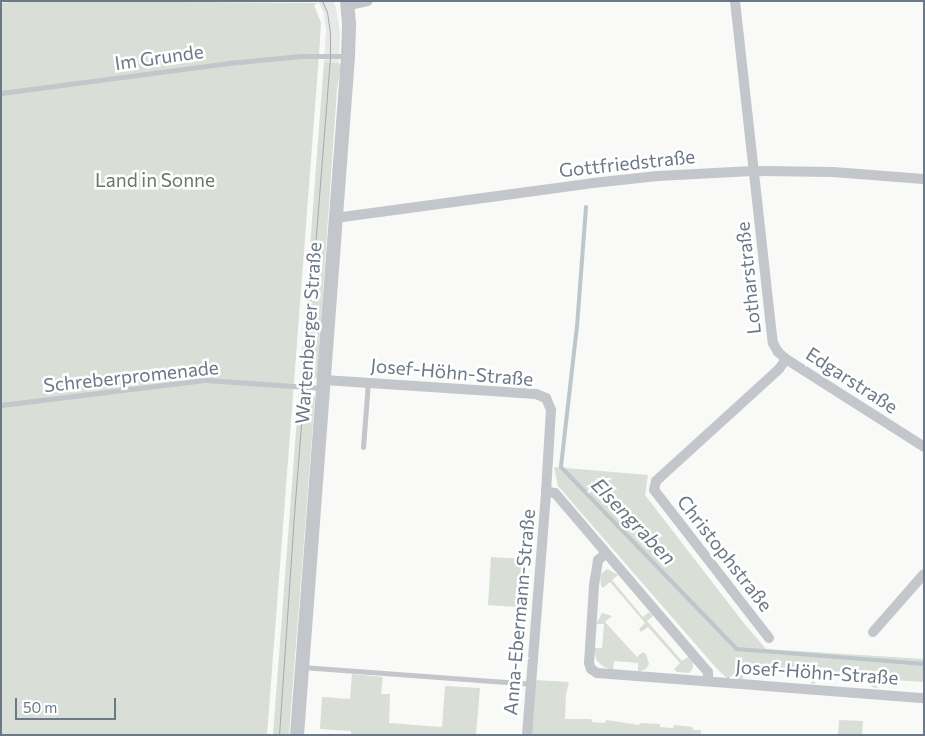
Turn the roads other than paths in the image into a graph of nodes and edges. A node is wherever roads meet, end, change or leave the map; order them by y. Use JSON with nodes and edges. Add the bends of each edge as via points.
{"nodes":[{"id":1,"x":366,"y":1,"type":"edge"},
{"id":2,"x":734,"y":1,"type":"edge"},
{"id":3,"x":348,"y":3,"type":"edge"},
{"id":4,"x":348,"y":56,"type":"junction"},
{"id":5,"x":1,"y":93,"type":"edge"},
{"id":6,"x":753,"y":171,"type":"junction"},
{"id":7,"x":924,"y":179,"type":"edge"},
{"id":8,"x":335,"y":218,"type":"junction"},
{"id":9,"x":786,"y":359,"type":"junction"},
{"id":10,"x":368,"y":382,"type":"junction"},
{"id":11,"x":323,"y":384,"type":"junction"},
{"id":12,"x":1,"y":405,"type":"edge"},
{"id":13,"x":363,"y":447,"type":"dead end"},
{"id":14,"x":924,"y":447,"type":"edge"},
{"id":15,"x":546,"y":491,"type":"junction"},
{"id":16,"x":605,"y":554,"type":"junction"},
{"id":17,"x":924,"y":574,"type":"edge"},
{"id":18,"x":874,"y":632,"type":"dead end"},
{"id":19,"x":769,"y":638,"type":"dead end"},
{"id":20,"x":302,"y":667,"type":"junction"},
{"id":21,"x":708,"y":681,"type":"junction"},
{"id":22,"x":531,"y":684,"type":"junction"},
{"id":23,"x":924,"y":698,"type":"edge"},
{"id":24,"x":298,"y":735,"type":"edge"},
{"id":25,"x":527,"y":735,"type":"edge"}],
"edges":[{"from":1,"to":3,"type":"street"},
{"from":2,"to":6,"type":"street","name":"Lotharstraße"},
{"from":3,"to":4,"type":"street","name":"Wartenberger Straße"},
{"from":4,"to":5,"type":"lane","name":"Im Grunde","via":[[321,55],[228,64]]},
{"from":4,"to":8,"type":"street","name":"Wartenberger Straße"},
{"from":6,"to":7,"type":"street","name":"Gottfriedstraße","via":[[834,172]]},
{"from":6,"to":8,"type":"street","name":"Gottfriedstraße","via":[[593,182]]},
{"from":6,"to":9,"type":"street","name":"Lotharstraße","via":[[773,343]]},
{"from":8,"to":11,"type":"street","name":"Wartenberger Straße"},
{"from":9,"to":14,"type":"street","name":"Edgarstraße"},
{"from":9,"to":19,"type":"street","name":"Christophstraße","via":[[779,369],[656,481],[654,490]]},
{"from":10,"to":11,"type":"street","name":"Josef-Höhn-Straße"},
{"from":10,"to":13,"type":"lane"},
{"from":10,"to":15,"type":"street","name":"Josef-Höhn-Straße","via":[[536,394],[546,398],[550,410]]},
{"from":11,"to":12,"type":"lane","name":"Schreberpromenade","via":[[293,386],[206,380]]},
{"from":11,"to":20,"type":"street","name":"Wartenberger Straße"},
{"from":15,"to":16,"type":"street","name":"Josef-Höhn-Straße","via":[[555,493]]},
{"from":15,"to":22,"type":"street","name":"Anna-Ebermann-Straße"},
{"from":16,"to":21,"type":"street","name":"Josef-Höhn-Straße","via":[[708,672]]},
{"from":16,"to":21,"type":"street","name":"Josef-Höhn-Straße","via":[[598,560],[594,586],[591,669],[597,673]]},
{"from":17,"to":18,"type":"street"},
{"from":20,"to":22,"type":"lane"},
{"from":20,"to":24,"type":"street","name":"Wartenberger Straße"},
{"from":21,"to":23,"type":"street","name":"Josef-Höhn-Straße"},
{"from":22,"to":25,"type":"street","name":"Anna-Ebermann-Straße"}]}
